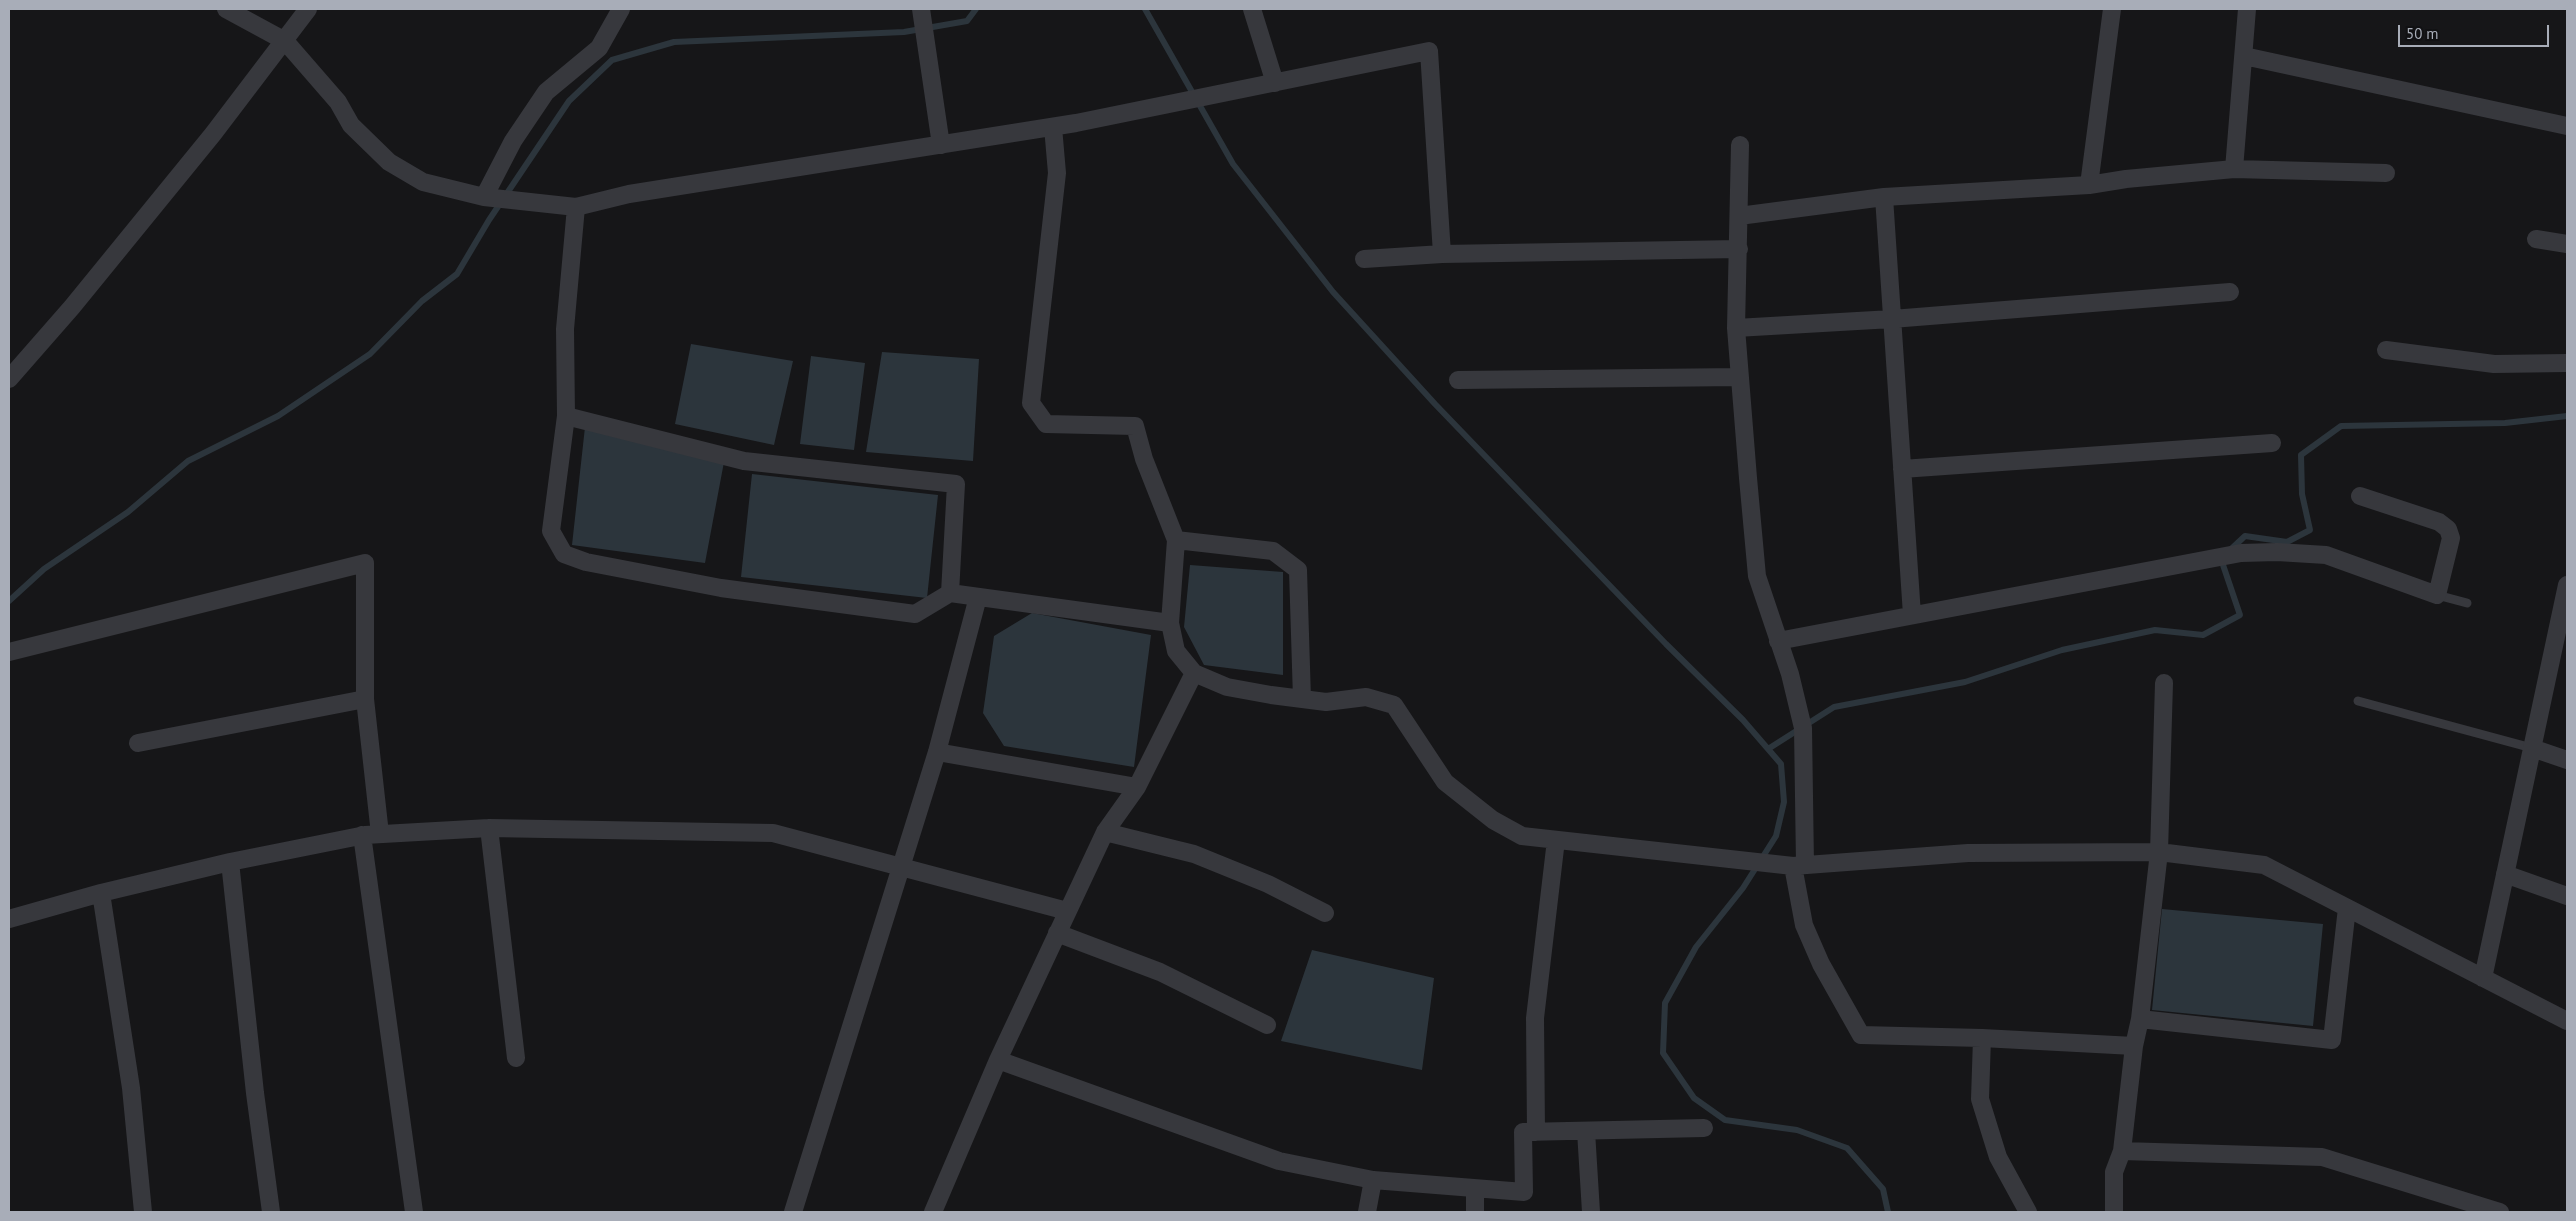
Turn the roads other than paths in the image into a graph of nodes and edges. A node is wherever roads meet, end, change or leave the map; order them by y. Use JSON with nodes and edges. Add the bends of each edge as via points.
{"nodes":[{"id":1,"x":226,"y":9,"type":"edge"},
{"id":2,"x":308,"y":9,"type":"edge"},
{"id":3,"x":621,"y":9,"type":"edge"},
{"id":4,"x":921,"y":9,"type":"edge"},
{"id":5,"x":1252,"y":9,"type":"edge"},
{"id":6,"x":2112,"y":9,"type":"edge"},
{"id":7,"x":2247,"y":9,"type":"edge"},
{"id":8,"x":286,"y":41,"type":"junction"},
{"id":9,"x":2244,"y":56,"type":"junction"},
{"id":10,"x":1275,"y":83,"type":"junction"},
{"id":11,"x":2567,"y":126,"type":"edge"},
{"id":12,"x":1053,"y":127,"type":"junction"},
{"id":13,"x":941,"y":145,"type":"junction"},
{"id":14,"x":1740,"y":145,"type":"dead end"},
{"id":15,"x":2234,"y":169,"type":"junction"},
{"id":16,"x":2386,"y":174,"type":"dead end"},
{"id":17,"x":2089,"y":184,"type":"junction"},
{"id":18,"x":484,"y":197,"type":"junction"},
{"id":19,"x":1884,"y":197,"type":"junction"},
{"id":20,"x":576,"y":207,"type":"junction"},
{"id":21,"x":1739,"y":216,"type":"junction"},
{"id":22,"x":2536,"y":239,"type":"dead end"},
{"id":23,"x":2567,"y":244,"type":"edge"},
{"id":24,"x":1739,"y":249,"type":"junction"},
{"id":25,"x":1442,"y":254,"type":"junction"},
{"id":26,"x":1364,"y":259,"type":"dead end"},
{"id":27,"x":2230,"y":292,"type":"dead end"},
{"id":28,"x":1892,"y":319,"type":"junction"},
{"id":29,"x":1736,"y":328,"type":"junction"},
{"id":30,"x":2386,"y":350,"type":"dead end"},
{"id":31,"x":2567,"y":363,"type":"edge"},
{"id":32,"x":1740,"y":377,"type":"junction"},
{"id":33,"x":9,"y":379,"type":"edge"},
{"id":34,"x":1458,"y":380,"type":"dead end"},
{"id":35,"x":566,"y":416,"type":"junction"},
{"id":36,"x":2272,"y":443,"type":"dead end"},
{"id":37,"x":1902,"y":469,"type":"junction"},
{"id":38,"x":2360,"y":496,"type":"dead end"},
{"id":39,"x":1176,"y":540,"type":"junction"},
{"id":40,"x":2567,"y":585,"type":"edge"},
{"id":41,"x":950,"y":593,"type":"junction"},
{"id":42,"x":2437,"y":595,"type":"junction"},
{"id":43,"x":978,"y":597,"type":"junction"},
{"id":44,"x":2467,"y":603,"type":"dead end"},
{"id":45,"x":1912,"y":615,"type":"junction"},
{"id":46,"x":2563,"y":621,"type":"edge"},
{"id":47,"x":1170,"y":623,"type":"junction"},
{"id":48,"x":1778,"y":641,"type":"junction"},
{"id":49,"x":9,"y":652,"type":"edge"},
{"id":50,"x":1194,"y":673,"type":"junction"},
{"id":51,"x":2164,"y":683,"type":"dead end"},
{"id":52,"x":1302,"y":699,"type":"junction"},
{"id":53,"x":366,"y":700,"type":"junction"},
{"id":54,"x":2358,"y":702,"type":"dead end"},
{"id":55,"x":138,"y":743,"type":"dead end"},
{"id":56,"x":2532,"y":748,"type":"junction"},
{"id":57,"x":936,"y":752,"type":"junction"},
{"id":58,"x":2567,"y":760,"type":"edge"},
{"id":59,"x":1138,"y":787,"type":"junction"},
{"id":60,"x":489,"y":828,"type":"junction"},
{"id":61,"x":1105,"y":832,"type":"junction"},
{"id":62,"x":380,"y":834,"type":"junction"},
{"id":63,"x":362,"y":835,"type":"junction"},
{"id":64,"x":1556,"y":840,"type":"junction"},
{"id":65,"x":2159,"y":852,"type":"junction"},
{"id":66,"x":230,"y":862,"type":"junction"},
{"id":67,"x":1799,"y":865,"type":"junction"},
{"id":68,"x":901,"y":866,"type":"junction"},
{"id":69,"x":2505,"y":874,"type":"junction"},
{"id":70,"x":101,"y":893,"type":"junction"},
{"id":71,"x":2567,"y":896,"type":"edge"},
{"id":72,"x":2347,"y":908,"type":"junction"},
{"id":73,"x":1068,"y":912,"type":"junction"},
{"id":74,"x":1325,"y":913,"type":"dead end"},
{"id":75,"x":9,"y":919,"type":"edge"},
{"id":76,"x":1057,"y":933,"type":"junction"},
{"id":77,"x":2483,"y":978,"type":"junction"},
{"id":78,"x":2140,"y":1019,"type":"junction"},
{"id":79,"x":2567,"y":1021,"type":"edge"},
{"id":80,"x":1267,"y":1026,"type":"dead end"},
{"id":81,"x":1982,"y":1038,"type":"junction"},
{"id":82,"x":2134,"y":1046,"type":"junction"},
{"id":83,"x":516,"y":1058,"type":"dead end"},
{"id":84,"x":998,"y":1060,"type":"junction"},
{"id":85,"x":1704,"y":1128,"type":"dead end"},
{"id":86,"x":1586,"y":1130,"type":"junction"},
{"id":87,"x":1536,"y":1132,"type":"junction"},
{"id":88,"x":2122,"y":1151,"type":"junction"},
{"id":89,"x":1373,"y":1180,"type":"junction"},
{"id":90,"x":1475,"y":1189,"type":"junction"},
{"id":91,"x":144,"y":1212,"type":"edge"},
{"id":92,"x":271,"y":1212,"type":"edge"},
{"id":93,"x":414,"y":1212,"type":"edge"},
{"id":94,"x":793,"y":1212,"type":"edge"},
{"id":95,"x":933,"y":1212,"type":"edge"},
{"id":96,"x":1367,"y":1212,"type":"edge"},
{"id":97,"x":1475,"y":1212,"type":"edge"},
{"id":98,"x":1591,"y":1212,"type":"edge"},
{"id":99,"x":2028,"y":1212,"type":"edge"},
{"id":100,"x":2114,"y":1212,"type":"edge"},
{"id":101,"x":2500,"y":1212,"type":"edge"}],
"edges":[{"from":1,"to":8,"type":"street"},
{"from":2,"to":8,"type":"street"},
{"from":3,"to":18,"type":"street","via":[[599,48],[546,92],[513,141]]},
{"from":4,"to":13,"type":"street"},
{"from":5,"to":10,"type":"street"},
{"from":6,"to":17,"type":"street"},
{"from":7,"to":9,"type":"street"},
{"from":8,"to":18,"type":"street","via":[[338,102],[351,125],[389,162],[423,182]]},
{"from":8,"to":33,"type":"street","via":[[72,307]]},
{"from":9,"to":11,"type":"street"},
{"from":9,"to":15,"type":"street"},
{"from":10,"to":12,"type":"street"},
{"from":10,"to":25,"type":"street","via":[[1429,52]]},
{"from":12,"to":13,"type":"street"},
{"from":12,"to":39,"type":"street","via":[[1057,173],[1032,403],[1046,424],[1135,426],[1144,459]]},
{"from":13,"to":20,"type":"street","via":[[629,194]]},
{"from":14,"to":21,"type":"street"},
{"from":15,"to":16,"type":"street"},
{"from":15,"to":17,"type":"street"},
{"from":17,"to":19,"type":"street"},
{"from":18,"to":20,"type":"street"},
{"from":19,"to":21,"type":"street"},
{"from":19,"to":28,"type":"street"},
{"from":20,"to":35,"type":"street","via":[[565,329]]},
{"from":21,"to":24,"type":"street"},
{"from":22,"to":23,"type":"street"},
{"from":24,"to":25,"type":"street"},
{"from":24,"to":29,"type":"street"},
{"from":25,"to":26,"type":"street"},
{"from":27,"to":28,"type":"street"},
{"from":28,"to":29,"type":"street"},
{"from":28,"to":37,"type":"street"},
{"from":29,"to":32,"type":"street"},
{"from":30,"to":31,"type":"street","via":[[2494,364]]},
{"from":32,"to":34,"type":"street"},
{"from":32,"to":48,"type":"street","via":[[1756,576]]},
{"from":35,"to":41,"type":"street","via":[[744,461],[956,484]]},
{"from":35,"to":41,"type":"street","via":[[551,531],[564,554],[586,562],[721,588],[916,614]]},
{"from":36,"to":37,"type":"street"},
{"from":37,"to":45,"type":"street"},
{"from":38,"to":42,"type":"street","via":[[2439,522],[2448,529],[2451,538]]},
{"from":39,"to":47,"type":"street"},
{"from":39,"to":52,"type":"street","via":[[1273,551],[1298,570]]},
{"from":40,"to":46,"type":"street"},
{"from":41,"to":43,"type":"street"},
{"from":42,"to":44,"type":"lane"},
{"from":42,"to":45,"type":"street","via":[[2326,555],[2241,553]]},
{"from":43,"to":47,"type":"street"},
{"from":43,"to":57,"type":"street"},
{"from":45,"to":48,"type":"street"},
{"from":46,"to":56,"type":"street"},
{"from":47,"to":50,"type":"street","via":[[1176,651]]},
{"from":48,"to":67,"type":"street","via":[[1803,728]]},
{"from":49,"to":53,"type":"street","via":[[366,563]]},
{"from":50,"to":52,"type":"street","via":[[1227,687]]},
{"from":50,"to":59,"type":"street"},
{"from":51,"to":65,"type":"street"},
{"from":52,"to":64,"type":"street","via":[[1326,702],[1366,697],[1394,705],[1445,782],[1493,820],[1522,836]]},
{"from":53,"to":55,"type":"street"},
{"from":53,"to":62,"type":"street"},
{"from":54,"to":56,"type":"lane"},
{"from":56,"to":58,"type":"street"},
{"from":56,"to":69,"type":"street"},
{"from":57,"to":59,"type":"street"},
{"from":57,"to":68,"type":"street"},
{"from":59,"to":61,"type":"street"},
{"from":60,"to":62,"type":"street"},
{"from":60,"to":68,"type":"street","via":[[773,834]]},
{"from":60,"to":83,"type":"street"},
{"from":61,"to":73,"type":"street"},
{"from":61,"to":74,"type":"street","via":[[1194,854],[1268,884]]},
{"from":62,"to":63,"type":"street"},
{"from":63,"to":66,"type":"street"},
{"from":63,"to":93,"type":"street"},
{"from":64,"to":67,"type":"street"},
{"from":64,"to":87,"type":"street","via":[[1535,1018]]},
{"from":65,"to":67,"type":"street","via":[[1968,853]]},
{"from":65,"to":72,"type":"street","via":[[2264,865]]},
{"from":65,"to":78,"type":"street"},
{"from":66,"to":70,"type":"street"},
{"from":66,"to":92,"type":"street","via":[[254,1093]]},
{"from":67,"to":81,"type":"street","via":[[1804,925],[1821,964],[1861,1035]]},
{"from":68,"to":73,"type":"street"},
{"from":68,"to":94,"type":"street"},
{"from":69,"to":71,"type":"street"},
{"from":69,"to":77,"type":"street"},
{"from":70,"to":75,"type":"street"},
{"from":70,"to":91,"type":"street","via":[[131,1088]]},
{"from":72,"to":77,"type":"street"},
{"from":72,"to":78,"type":"street","via":[[2332,1040]]},
{"from":73,"to":76,"type":"street"},
{"from":76,"to":80,"type":"street","via":[[1160,972]]},
{"from":76,"to":84,"type":"street"},
{"from":77,"to":79,"type":"street"},
{"from":78,"to":82,"type":"street"},
{"from":81,"to":82,"type":"street"},
{"from":81,"to":99,"type":"street","via":[[1980,1099],[1998,1157]]},
{"from":82,"to":88,"type":"street"},
{"from":84,"to":89,"type":"street","via":[[1279,1161]]},
{"from":84,"to":95,"type":"street"},
{"from":85,"to":86,"type":"street"},
{"from":86,"to":87,"type":"street"},
{"from":86,"to":98,"type":"street"},
{"from":87,"to":90,"type":"street","via":[[1523,1132],[1524,1192]]},
{"from":88,"to":100,"type":"street","via":[[2114,1172]]},
{"from":88,"to":101,"type":"street","via":[[2322,1157]]},
{"from":89,"to":90,"type":"street"},
{"from":89,"to":96,"type":"street"},
{"from":90,"to":97,"type":"street"}]}
